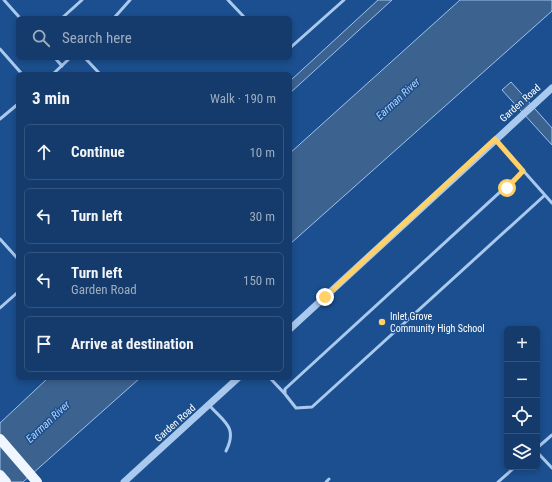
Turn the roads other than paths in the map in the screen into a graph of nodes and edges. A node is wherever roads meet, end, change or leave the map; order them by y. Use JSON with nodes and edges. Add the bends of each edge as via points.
{"nodes":[{"id":1,"x":4,"y":0,"type":"edge"},
{"id":2,"x":82,"y":0,"type":"edge"},
{"id":3,"x":130,"y":0,"type":"edge"},
{"id":4,"x":228,"y":0,"type":"edge"},
{"id":5,"x":344,"y":0,"type":"edge"},
{"id":6,"x":18,"y":16,"type":"edge"},
{"id":7,"x":64,"y":16,"type":"edge"},
{"id":8,"x":116,"y":16,"type":"edge"},
{"id":9,"x":243,"y":16,"type":"edge"},
{"id":10,"x":292,"y":46,"type":"edge"},
{"id":11,"x":0,"y":49,"type":"edge"},
{"id":12,"x":57,"y":60,"type":"edge"},
{"id":13,"x":68,"y":60,"type":"edge"},
{"id":14,"x":87,"y":60,"type":"edge"},
{"id":15,"x":62,"y":66,"type":"junction"},
{"id":16,"x":20,"y":72,"type":"edge"},
{"id":17,"x":55,"y":72,"type":"edge"},
{"id":18,"x":98,"y":72,"type":"edge"},
{"id":19,"x":552,"y":88,"type":"edge"},
{"id":20,"x":16,"y":106,"type":"edge"},
{"id":21,"x":0,"y":119,"type":"edge"},
{"id":22,"x":495,"y":139,"type":"junction"},
{"id":23,"x":523,"y":171,"type":"junction"},
{"id":24,"x":545,"y":196,"type":"junction"},
{"id":25,"x":552,"y":203,"type":"edge"},
{"id":26,"x":0,"y":239,"type":"edge"},
{"id":27,"x":16,"y":257,"type":"edge"},
{"id":28,"x":16,"y":294,"type":"edge"},
{"id":29,"x":0,"y":308,"type":"edge"},
{"id":30,"x":292,"y":327,"type":"edge"},
{"id":31,"x":236,"y":380,"type":"edge"},
{"id":32,"x":272,"y":380,"type":"edge"},
{"id":33,"x":285,"y":394,"type":"junction"},
{"id":34,"x":209,"y":405,"type":"junction"},
{"id":35,"x":552,"y":435,"type":"edge"},
{"id":36,"x":0,"y":439,"type":"edge"},
{"id":37,"x":540,"y":445,"type":"edge"},
{"id":38,"x":226,"y":451,"type":"dead end"},
{"id":39,"x":540,"y":455,"type":"edge"},
{"id":40,"x":552,"y":468,"type":"edge"},
{"id":41,"x":512,"y":470,"type":"edge"},
{"id":42,"x":0,"y":475,"type":"edge"},
{"id":43,"x":37,"y":481,"type":"edge"},
{"id":44,"x":6,"y":482,"type":"edge"},
{"id":45,"x":124,"y":482,"type":"edge"},
{"id":46,"x":498,"y":482,"type":"edge"}],
"edges":[{"from":1,"to":6,"type":"lane"},
{"from":2,"to":7,"type":"lane"},
{"from":3,"to":8,"type":"lane"},
{"from":4,"to":9,"type":"lane"},
{"from":5,"to":10,"type":"lane"},
{"from":11,"to":16,"type":"lane"},
{"from":12,"to":15,"type":"lane"},
{"from":13,"to":15,"type":"lane"},
{"from":14,"to":18,"type":"lane"},
{"from":15,"to":17,"type":"lane"},
{"from":19,"to":22,"type":"street","name":"Garden Road"},
{"from":20,"to":21,"type":"lane"},
{"from":22,"to":23,"type":"lane"},
{"from":22,"to":30,"type":"street","name":"Garden Road"},
{"from":23,"to":24,"type":"lane"},
{"from":23,"to":33,"type":"lane","via":[[285,389]]},
{"from":24,"to":25,"type":"lane"},
{"from":24,"to":33,"type":"lane","via":[[312,407],[296,408]]},
{"from":26,"to":27,"type":"lane"},
{"from":28,"to":29,"type":"lane"},
{"from":31,"to":34,"type":"street","name":"Garden Road"},
{"from":32,"to":33,"type":"lane"},
{"from":34,"to":38,"type":"lane","via":[[230,429],[231,440]]},
{"from":34,"to":45,"type":"street","name":"Garden Road"},
{"from":35,"to":37,"type":"lane"},
{"from":36,"to":43,"type":"main road"},
{"from":39,"to":40,"type":"lane"},
{"from":41,"to":46,"type":"lane"},
{"from":42,"to":44,"type":"main road"}]}
